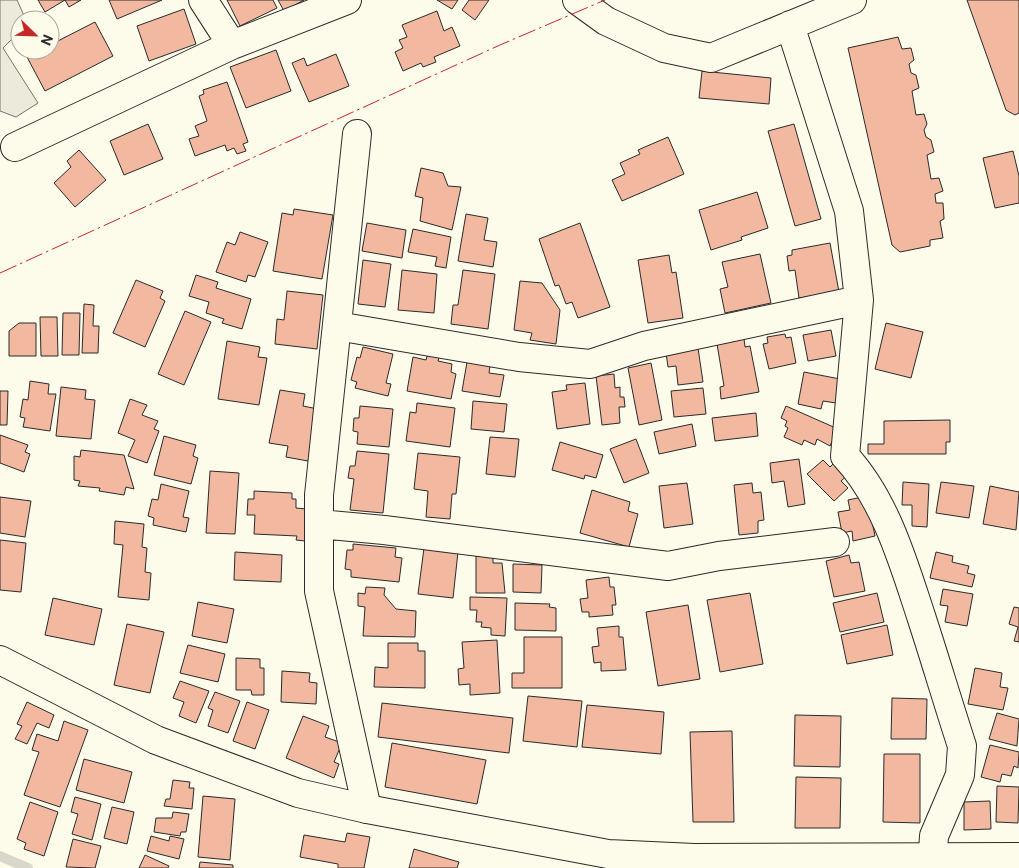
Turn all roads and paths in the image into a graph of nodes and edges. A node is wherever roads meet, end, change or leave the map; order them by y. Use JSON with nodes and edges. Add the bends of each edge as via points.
{"nodes":[{"id":1,"x":203,"y":0,"type":"edge"},
{"id":2,"x":347,"y":0,"type":"edge"},
{"id":3,"x":577,"y":0,"type":"edge"},
{"id":4,"x":852,"y":0,"type":"edge"},
{"id":5,"x":790,"y":25,"type":"junction"},
{"id":6,"x":232,"y":45,"type":"junction"},
{"id":7,"x":357,"y":134,"type":"dead end"},
{"id":8,"x":15,"y":147,"type":"dead end"},
{"id":9,"x":859,"y":300,"type":"junction"},
{"id":10,"x":337,"y":326,"type":"junction"},
{"id":11,"x":320,"y":524,"type":"junction"},
{"id":12,"x":835,"y":542,"type":"dead end"},
{"id":13,"x":0,"y":660,"type":"edge"},
{"id":14,"x":367,"y":809,"type":"junction"},
{"id":15,"x":1019,"y":857,"type":"edge"},
{"id":16,"x":693,"y":863,"type":"edge"},
{"id":17,"x":932,"y":863,"type":"edge"}],
"edges":[{"from":1,"to":6,"type":"street"},
{"from":2,"to":6,"type":"street"},
{"from":3,"to":5,"type":"street","via":[[606,22],[664,48],[711,58]]},
{"from":4,"to":5,"type":"street"},
{"from":5,"to":9,"type":"street","via":[[849,211]]},
{"from":6,"to":8,"type":"street"},
{"from":7,"to":10,"type":"street"},
{"from":9,"to":10,"type":"street","via":[[644,346],[590,364],[519,357]]},
{"from":9,"to":17,"type":"street","via":[[845,456],[860,472],[875,498],[905,567],[962,746],[960,775],[934,836]]},
{"from":10,"to":11,"type":"street","via":[[319,495]]},
{"from":11,"to":12,"type":"street","via":[[668,566],[719,556]]},
{"from":11,"to":14,"type":"street","via":[[319,591]]},
{"from":13,"to":14,"type":"street","via":[[156,740],[298,793]]},
{"from":14,"to":16,"type":"street","via":[[608,854]]},
{"from":15,"to":17,"type":"street"},
{"from":16,"to":17,"type":"street"}]}
